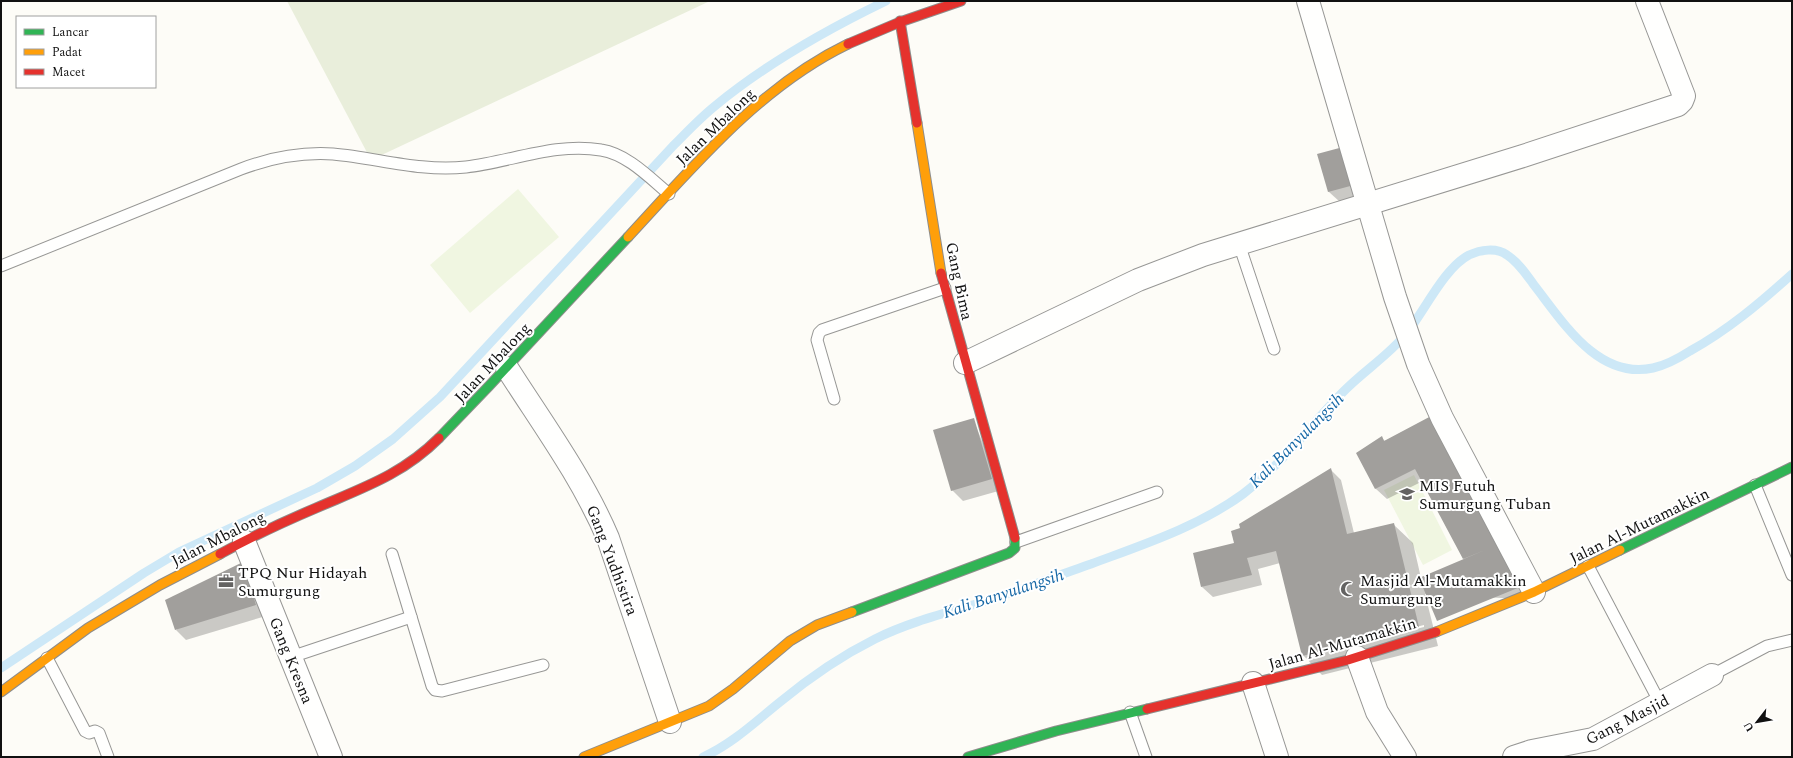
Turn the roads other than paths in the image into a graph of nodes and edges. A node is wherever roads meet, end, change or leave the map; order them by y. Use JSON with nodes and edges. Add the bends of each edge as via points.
{"nodes":[{"id":1,"x":961,"y":1,"type":"edge"},
{"id":2,"x":1308,"y":1,"type":"edge"},
{"id":3,"x":1647,"y":1,"type":"edge"},
{"id":4,"x":900,"y":21,"type":"junction"},
{"id":5,"x":669,"y":194,"type":"junction"},
{"id":6,"x":1368,"y":204,"type":"junction"},
{"id":7,"x":1238,"y":244,"type":"junction"},
{"id":8,"x":1,"y":266,"type":"edge"},
{"id":9,"x":945,"y":288,"type":"junction"},
{"id":10,"x":1274,"y":349,"type":"dead end"},
{"id":11,"x":965,"y":363,"type":"junction"},
{"id":12,"x":507,"y":368,"type":"junction"},
{"id":13,"x":834,"y":399,"type":"dead end"},
{"id":14,"x":1792,"y":468,"type":"edge"},
{"id":15,"x":1755,"y":486,"type":"junction"},
{"id":16,"x":1157,"y":492,"type":"dead end"},
{"id":17,"x":244,"y":541,"type":"junction"},
{"id":18,"x":1016,"y":542,"type":"junction"},
{"id":19,"x":392,"y":554,"type":"dead end"},
{"id":20,"x":1588,"y":566,"type":"junction"},
{"id":21,"x":1792,"y":575,"type":"edge"},
{"id":22,"x":1534,"y":592,"type":"junction"},
{"id":23,"x":411,"y":617,"type":"junction"},
{"id":24,"x":1792,"y":640,"type":"edge"},
{"id":25,"x":290,"y":657,"type":"junction"},
{"id":26,"x":1357,"y":657,"type":"junction"},
{"id":27,"x":47,"y":658,"type":"junction"},
{"id":28,"x":544,"y":665,"type":"dead end"},
{"id":29,"x":1712,"y":675,"type":"joint"},
{"id":30,"x":1253,"y":683,"type":"junction"},
{"id":31,"x":1,"y":692,"type":"edge"},
{"id":32,"x":1660,"y":703,"type":"junction"},
{"id":33,"x":1130,"y":712,"type":"junction"},
{"id":34,"x":670,"y":722,"type":"junction"},
{"id":35,"x":984,"y":755,"type":"edge"},
{"id":36,"x":108,"y":757,"type":"edge"},
{"id":37,"x":331,"y":757,"type":"edge"},
{"id":38,"x":584,"y":757,"type":"edge"},
{"id":39,"x":968,"y":757,"type":"edge"},
{"id":40,"x":1146,"y":757,"type":"edge"},
{"id":41,"x":1277,"y":757,"type":"edge"},
{"id":42,"x":1405,"y":757,"type":"edge"},
{"id":43,"x":1514,"y":757,"type":"edge"}],
"edges":[{"from":1,"to":4,"type":"street","name":"Jalan Mbalong"},
{"from":2,"to":6,"type":"street"},
{"from":3,"to":6,"type":"street","via":[[1684,96],[1680,104]]},
{"from":4,"to":5,"type":"street","name":"Jalan Mbalong","via":[[826,56],[777,88],[734,126]]},
{"from":4,"to":9,"type":"street","name":"Gang Bima"},
{"from":5,"to":8,"type":"lane","via":[[622,157],[610,152],[583,148],[553,150],[465,167],[445,168],[404,166],[332,154],[291,156],[241,168]]},
{"from":5,"to":12,"type":"street","name":"Jalan Mbalong"},
{"from":6,"to":7,"type":"street"},
{"from":6,"to":22,"type":"street","via":[[1395,297],[1425,381]]},
{"from":7,"to":10,"type":"lane"},
{"from":7,"to":11,"type":"street","via":[[1150,275]]},
{"from":9,"to":11,"type":"street","name":"Gang Bima"},
{"from":9,"to":13,"type":"lane","via":[[819,333],[817,340]]},
{"from":11,"to":18,"type":"street","name":"Gang Bima"},
{"from":12,"to":17,"type":"street","name":"Jalan Mbalong","via":[[445,433],[405,467]]},
{"from":12,"to":34,"type":"street","name":"Gang Yudhistira","via":[[585,490],[597,514],[608,538]]},
{"from":14,"to":15,"type":"street","name":"Jalan Al-Mutamakkin"},
{"from":15,"to":20,"type":"street","name":"Jalan Al-Mutamakkin"},
{"from":15,"to":21,"type":"lane"},
{"from":16,"to":18,"type":"lane"},
{"from":17,"to":25,"type":"street","name":"Gang Kresna"},
{"from":17,"to":27,"type":"street","name":"Jalan Mbalong","via":[[139,597],[88,628]]},
{"from":18,"to":34,"type":"street","via":[[1015,549],[1010,553],[885,598],[804,632],[717,701]]},
{"from":19,"to":23,"type":"lane"},
{"from":20,"to":22,"type":"street","name":"Jalan Al-Mutamakkin"},
{"from":20,"to":32,"type":"lane"},
{"from":22,"to":26,"type":"street","name":"Jalan Al-Mutamakkin","via":[[1434,633]]},
{"from":23,"to":25,"type":"lane"},
{"from":23,"to":28,"type":"lane","via":[[432,686],[437,691]]},
{"from":24,"to":29,"type":"lane","via":[[1767,646]]},
{"from":25,"to":37,"type":"street","name":"Gang Kresna"},
{"from":26,"to":30,"type":"street","name":"Jalan Al-Mutamakkin"},
{"from":26,"to":42,"type":"street","via":[[1377,712]]},
{"from":27,"to":31,"type":"street","name":"Jalan Mbalong"},
{"from":27,"to":36,"type":"lane","via":[[85,731],[99,733]]},
{"from":29,"to":32,"type":"street","name":"Gang Masjid"},
{"from":30,"to":33,"type":"street","name":"Jalan Al-Mutamakkin"},
{"from":30,"to":41,"type":"street"},
{"from":32,"to":43,"type":"street","name":"Gang Masjid","via":[[1593,739]]},
{"from":33,"to":35,"type":"street","name":"Jalan Al-Mutamakkin","via":[[1056,731]]},
{"from":33,"to":40,"type":"lane"},
{"from":34,"to":38,"type":"street"},
{"from":35,"to":39,"type":"street","name":"Jalan Al-Mutamakkin"}]}
